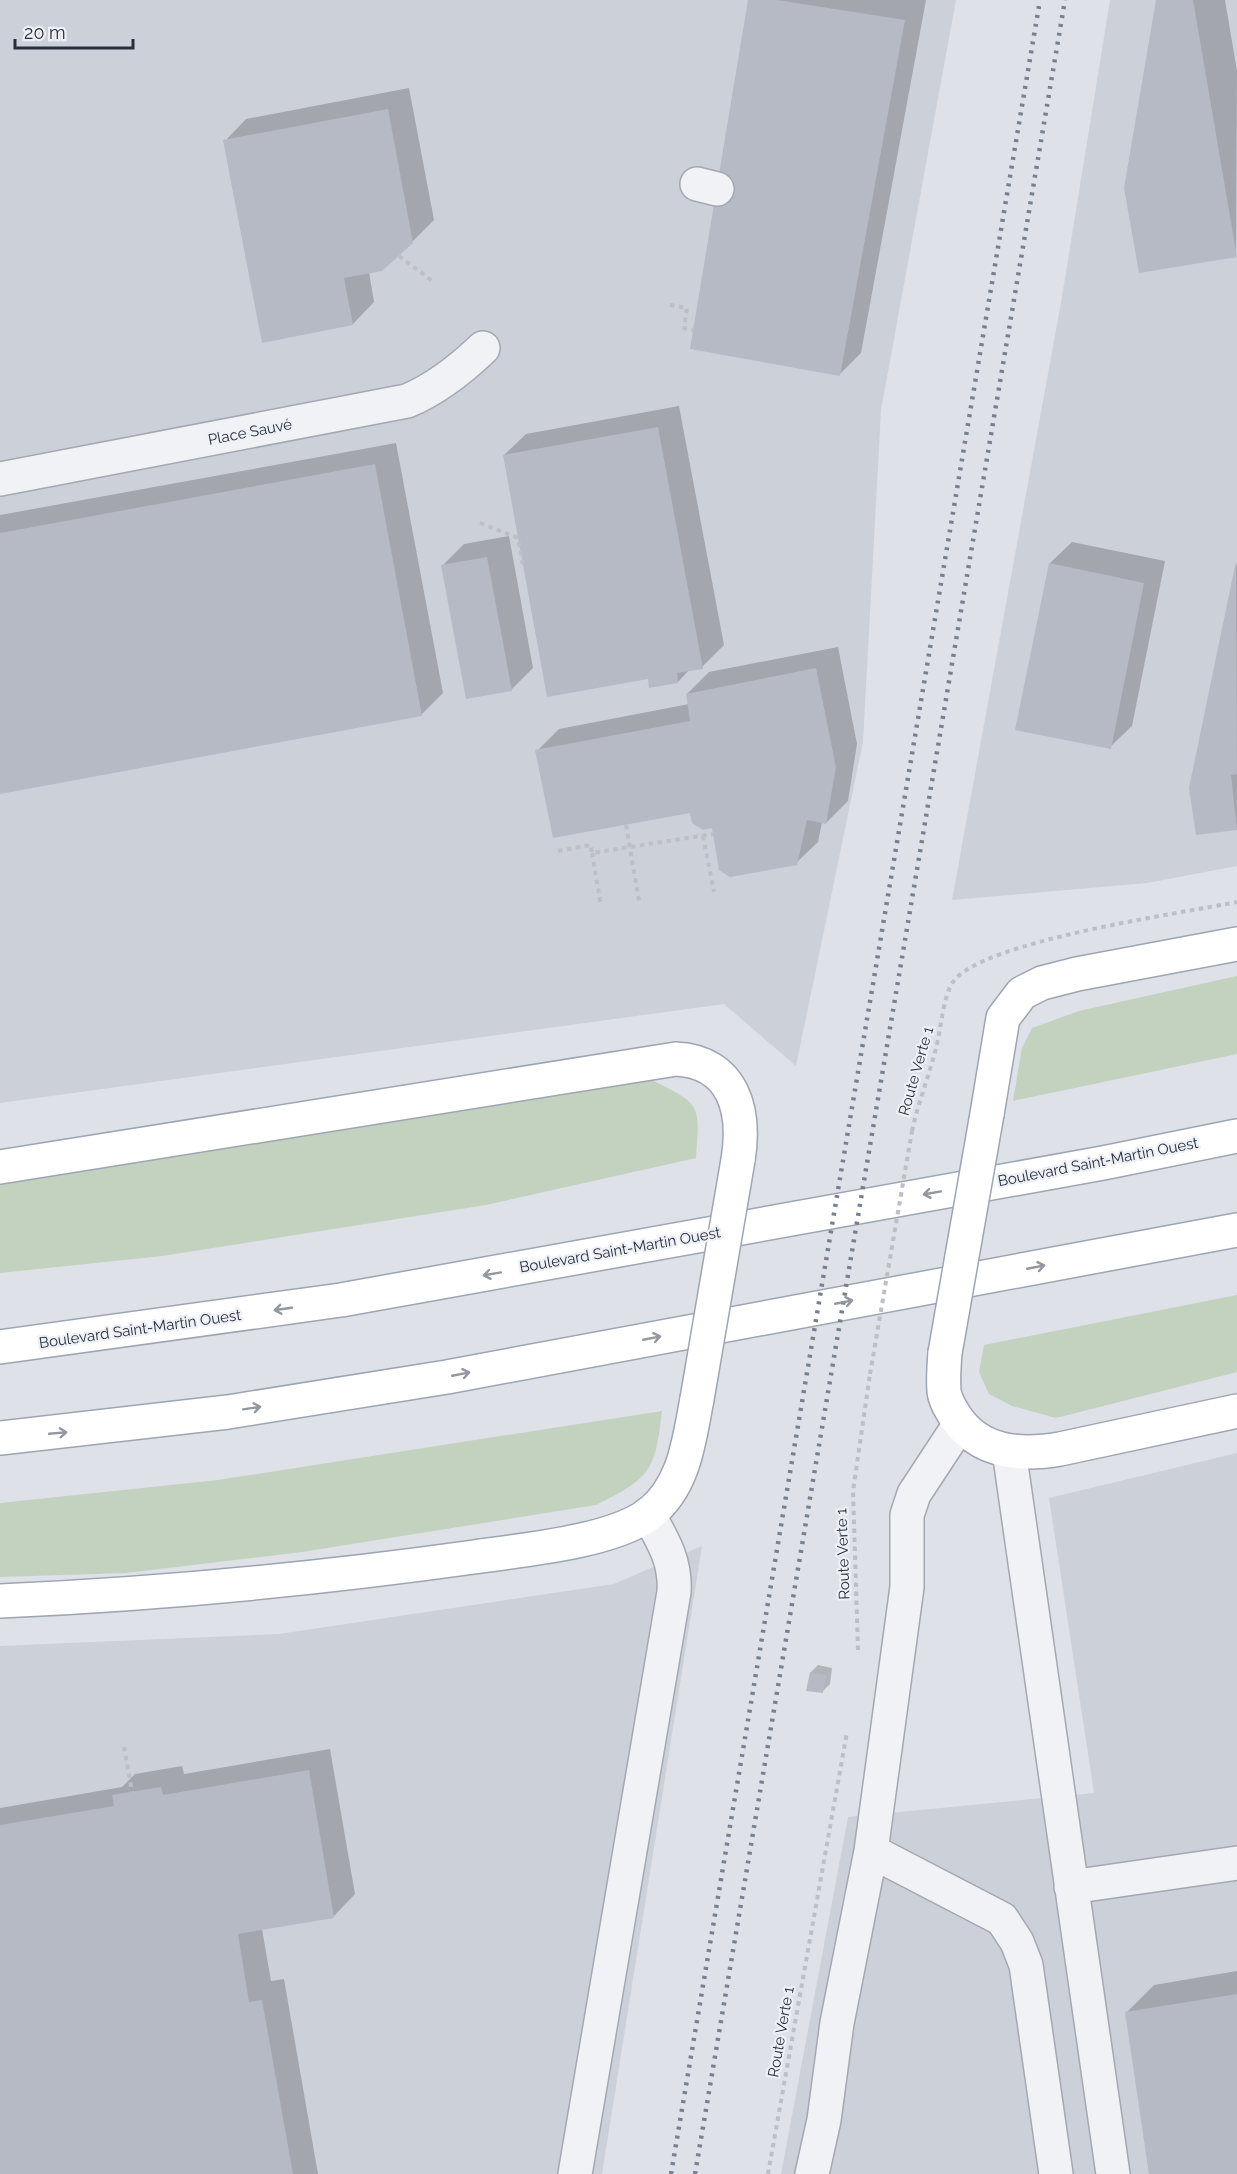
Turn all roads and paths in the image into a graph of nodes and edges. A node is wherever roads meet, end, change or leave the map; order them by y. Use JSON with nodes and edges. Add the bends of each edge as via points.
{"nodes":[{"id":1,"x":399,"y":256,"type":"dead end"},
{"id":2,"x":435,"y":283,"type":"dead end"},
{"id":3,"x":670,"y":305,"type":"dead end"},
{"id":4,"x":693,"y":330,"type":"dead end"},
{"id":5,"x":483,"y":348,"type":"dead end"},
{"id":6,"x":0,"y":479,"type":"edge"},
{"id":7,"x":480,"y":524,"type":"dead end"},
{"id":8,"x":523,"y":565,"type":"dead end"},
{"id":9,"x":626,"y":825,"type":"dead end"},
{"id":10,"x":713,"y":834,"type":"dead end"},
{"id":11,"x":703,"y":836,"type":"junction"},
{"id":12,"x":630,"y":846,"type":"junction"},
{"id":13,"x":558,"y":851,"type":"dead end"},
{"id":14,"x":592,"y":853,"type":"junction"},
{"id":15,"x":714,"y":892,"type":"dead end"},
{"id":16,"x":639,"y":901,"type":"dead end"},
{"id":17,"x":1237,"y":902,"type":"edge"},
{"id":18,"x":600,"y":906,"type":"dead end"},
{"id":19,"x":1145,"y":920,"type":"dead end"},
{"id":20,"x":1237,"y":944,"type":"edge"},
{"id":21,"x":994,"y":964,"type":"dead end"},
{"id":22,"x":1237,"y":1136,"type":"edge"},
{"id":23,"x":0,"y":1167,"type":"edge"},
{"id":24,"x":1237,"y":1230,"type":"edge"},
{"id":25,"x":0,"y":1347,"type":"edge"},
{"id":26,"x":1237,"y":1411,"type":"edge"},
{"id":27,"x":960,"y":1424,"type":"junction"},
{"id":28,"x":0,"y":1438,"type":"edge"},
{"id":29,"x":1009,"y":1451,"type":"junction"},
{"id":30,"x":648,"y":1514,"type":"junction"},
{"id":31,"x":0,"y":1601,"type":"edge"},
{"id":32,"x":858,"y":1654,"type":"dead end"},
{"id":33,"x":848,"y":1727,"type":"dead end"},
{"id":34,"x":124,"y":1747,"type":"dead end"},
{"id":35,"x":132,"y":1792,"type":"dead end"},
{"id":36,"x":871,"y":1851,"type":"junction"},
{"id":37,"x":1237,"y":1863,"type":"edge"},
{"id":38,"x":1071,"y":1887,"type":"junction"},
{"id":39,"x":575,"y":2174,"type":"edge"},
{"id":40,"x":768,"y":2174,"type":"edge"},
{"id":41,"x":812,"y":2174,"type":"edge"},
{"id":42,"x":1056,"y":2174,"type":"edge"},
{"id":43,"x":1113,"y":2174,"type":"edge"}],
"edges":[{"from":1,"to":2,"type":"path"},
{"from":3,"to":4,"type":"path","via":[[687,308],[684,328]]},
{"from":5,"to":6,"type":"street","name":"Place Sauvé","via":[[454,374],[407,401]]},
{"from":7,"to":8,"type":"path","via":[[518,538]]},
{"from":9,"to":12,"type":"path"},
{"from":10,"to":11,"type":"path"},
{"from":11,"to":12,"type":"path"},
{"from":11,"to":15,"type":"path"},
{"from":12,"to":14,"type":"path"},
{"from":12,"to":16,"type":"path"},
{"from":13,"to":14,"type":"path","via":[[591,845]]},
{"from":14,"to":18,"type":"path"},
{"from":17,"to":19,"type":"path"},
{"from":20,"to":27,"type":"main road","bridge":true,"via":[[1042,983],[1022,993],[1003,1018],[945,1353],[944,1393]]},
{"from":21,"to":32,"type":"path","name":"Route Verte 1","bridge":true,"via":[[992,958],[959,976],[951,986],[912,1131],[853,1491]]},
{"from":22,"to":25,"type":"main road","name":"Boulevard Saint-Martin Ouest","one_way":true,"via":[[341,1300]]},
{"from":23,"to":30,"type":"main road","bridge":true,"via":[[676,1059],[700,1063],[729,1086],[738,1107],[738,1160],[697,1400],[676,1482]]},
{"from":28,"to":24,"type":"main road","one_way":true,"via":[[228,1412],[447,1377]]},
{"from":26,"to":29,"type":"main road","via":[[1041,1452]]},
{"from":27,"to":29,"type":"main road","via":[[982,1442]]},
{"from":27,"to":36,"type":"street","via":[[914,1494],[906,1515],[907,1587]]},
{"from":29,"to":38,"type":"street"},
{"from":30,"to":31,"type":"main road","via":[[616,1530],[545,1546],[384,1569],[187,1591]]},
{"from":30,"to":39,"type":"street","via":[[670,1553],[674,1592]]},
{"from":33,"to":40,"type":"path","name":"Route Verte 1"},
{"from":34,"to":35,"type":"path"},
{"from":36,"to":41,"type":"street"},
{"from":36,"to":42,"type":"street","via":[[1002,1919],[1017,1942],[1026,1965]]},
{"from":37,"to":38,"type":"street"},
{"from":38,"to":43,"type":"street"}]}
